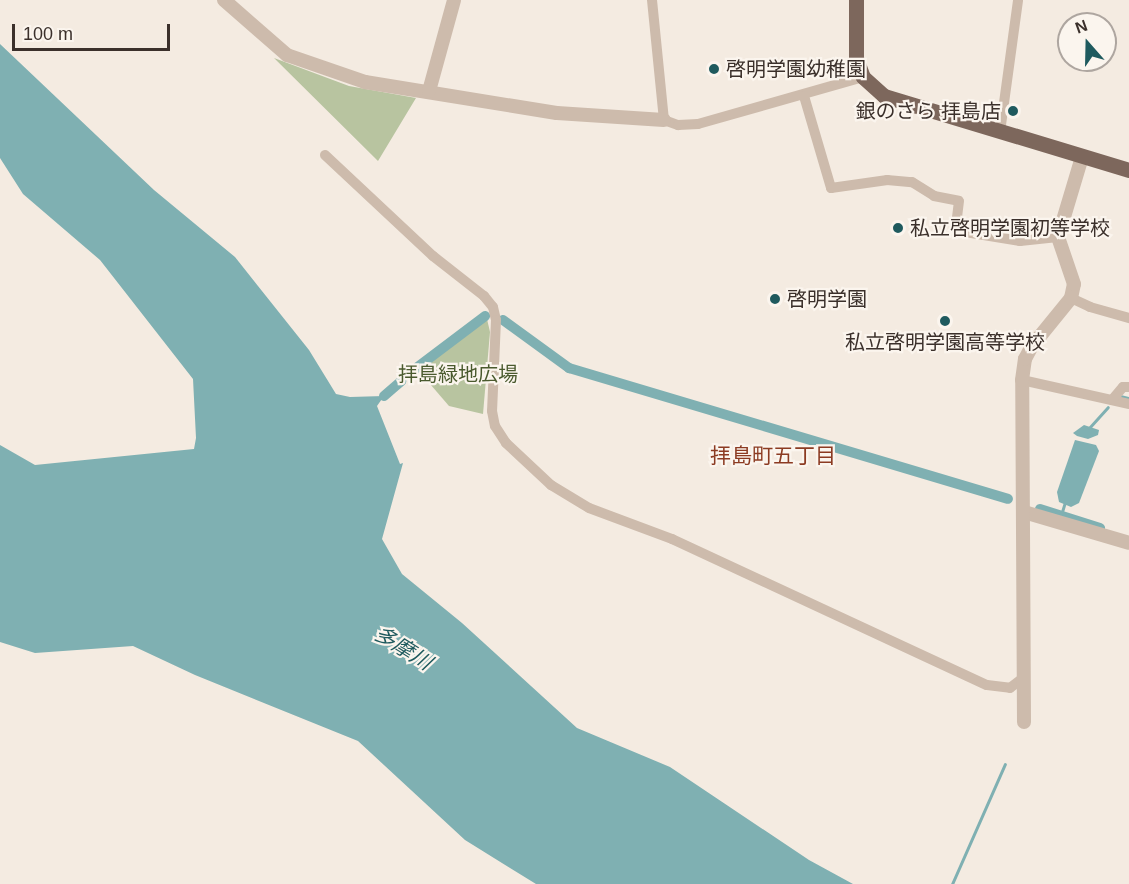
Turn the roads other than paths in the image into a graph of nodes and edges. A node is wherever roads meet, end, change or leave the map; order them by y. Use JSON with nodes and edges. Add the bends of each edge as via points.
{"nodes":[{"id":1,"x":224,"y":0,"type":"edge"},
{"id":2,"x":454,"y":0,"type":"edge"},
{"id":3,"x":652,"y":0,"type":"edge"},
{"id":4,"x":856,"y":0,"type":"edge"},
{"id":5,"x":1018,"y":0,"type":"edge"},
{"id":6,"x":863,"y":77,"type":"junction"},
{"id":7,"x":429,"y":91,"type":"junction"},
{"id":8,"x":804,"y":96,"type":"junction"},
{"id":9,"x":664,"y":120,"type":"junction"},
{"id":10,"x":1000,"y":132,"type":"junction"},
{"id":11,"x":325,"y":155,"type":"dead end"},
{"id":12,"x":1082,"y":157,"type":"junction"},
{"id":13,"x":1129,"y":170,"type":"edge"},
{"id":14,"x":1058,"y":237,"type":"junction"},
{"id":15,"x":1071,"y":298,"type":"junction"},
{"id":16,"x":1129,"y":318,"type":"edge"},
{"id":17,"x":1022,"y":380,"type":"junction"},
{"id":18,"x":1129,"y":387,"type":"edge"},
{"id":19,"x":1112,"y":400,"type":"junction"},
{"id":20,"x":1129,"y":404,"type":"edge"},
{"id":21,"x":1024,"y":512,"type":"junction"},
{"id":22,"x":1129,"y":543,"type":"edge"},
{"id":23,"x":1024,"y":677,"type":"junction"},
{"id":24,"x":1024,"y":722,"type":"dead end"}],
"edges":[{"from":1,"to":7,"type":"street","via":[[287,56],[376,85]]},
{"from":2,"to":7,"type":"street"},
{"from":3,"to":9,"type":"street"},
{"from":4,"to":6,"type":"main road","via":[[854,47]]},
{"from":5,"to":10,"type":"street"},
{"from":6,"to":8,"type":"street"},
{"from":6,"to":10,"type":"main road","via":[[884,96]]},
{"from":7,"to":9,"type":"street","via":[[557,113]]},
{"from":8,"to":9,"type":"street","via":[[698,124],[678,125]]},
{"from":8,"to":14,"type":"street","via":[[831,188],[887,180],[912,182],[934,196],[959,201],[959,231],[1020,241]]},
{"from":10,"to":12,"type":"main road"},
{"from":11,"to":23,"type":"street","via":[[493,307],[495,426],[506,443],[551,485],[589,508],[672,539],[987,685],[1010,688]]},
{"from":12,"to":13,"type":"main road"},
{"from":12,"to":14,"type":"street"},
{"from":14,"to":15,"type":"street","via":[[1072,276]]},
{"from":15,"to":16,"type":"street","via":[[1090,308]]},
{"from":15,"to":17,"type":"street","via":[[1032,346],[1025,359]]},
{"from":17,"to":19,"type":"street"},
{"from":17,"to":21,"type":"street"},
{"from":18,"to":19,"type":"street","via":[[1123,387]]},
{"from":19,"to":20,"type":"street"},
{"from":21,"to":22,"type":"street"},
{"from":21,"to":23,"type":"street"},
{"from":23,"to":24,"type":"street"}]}
